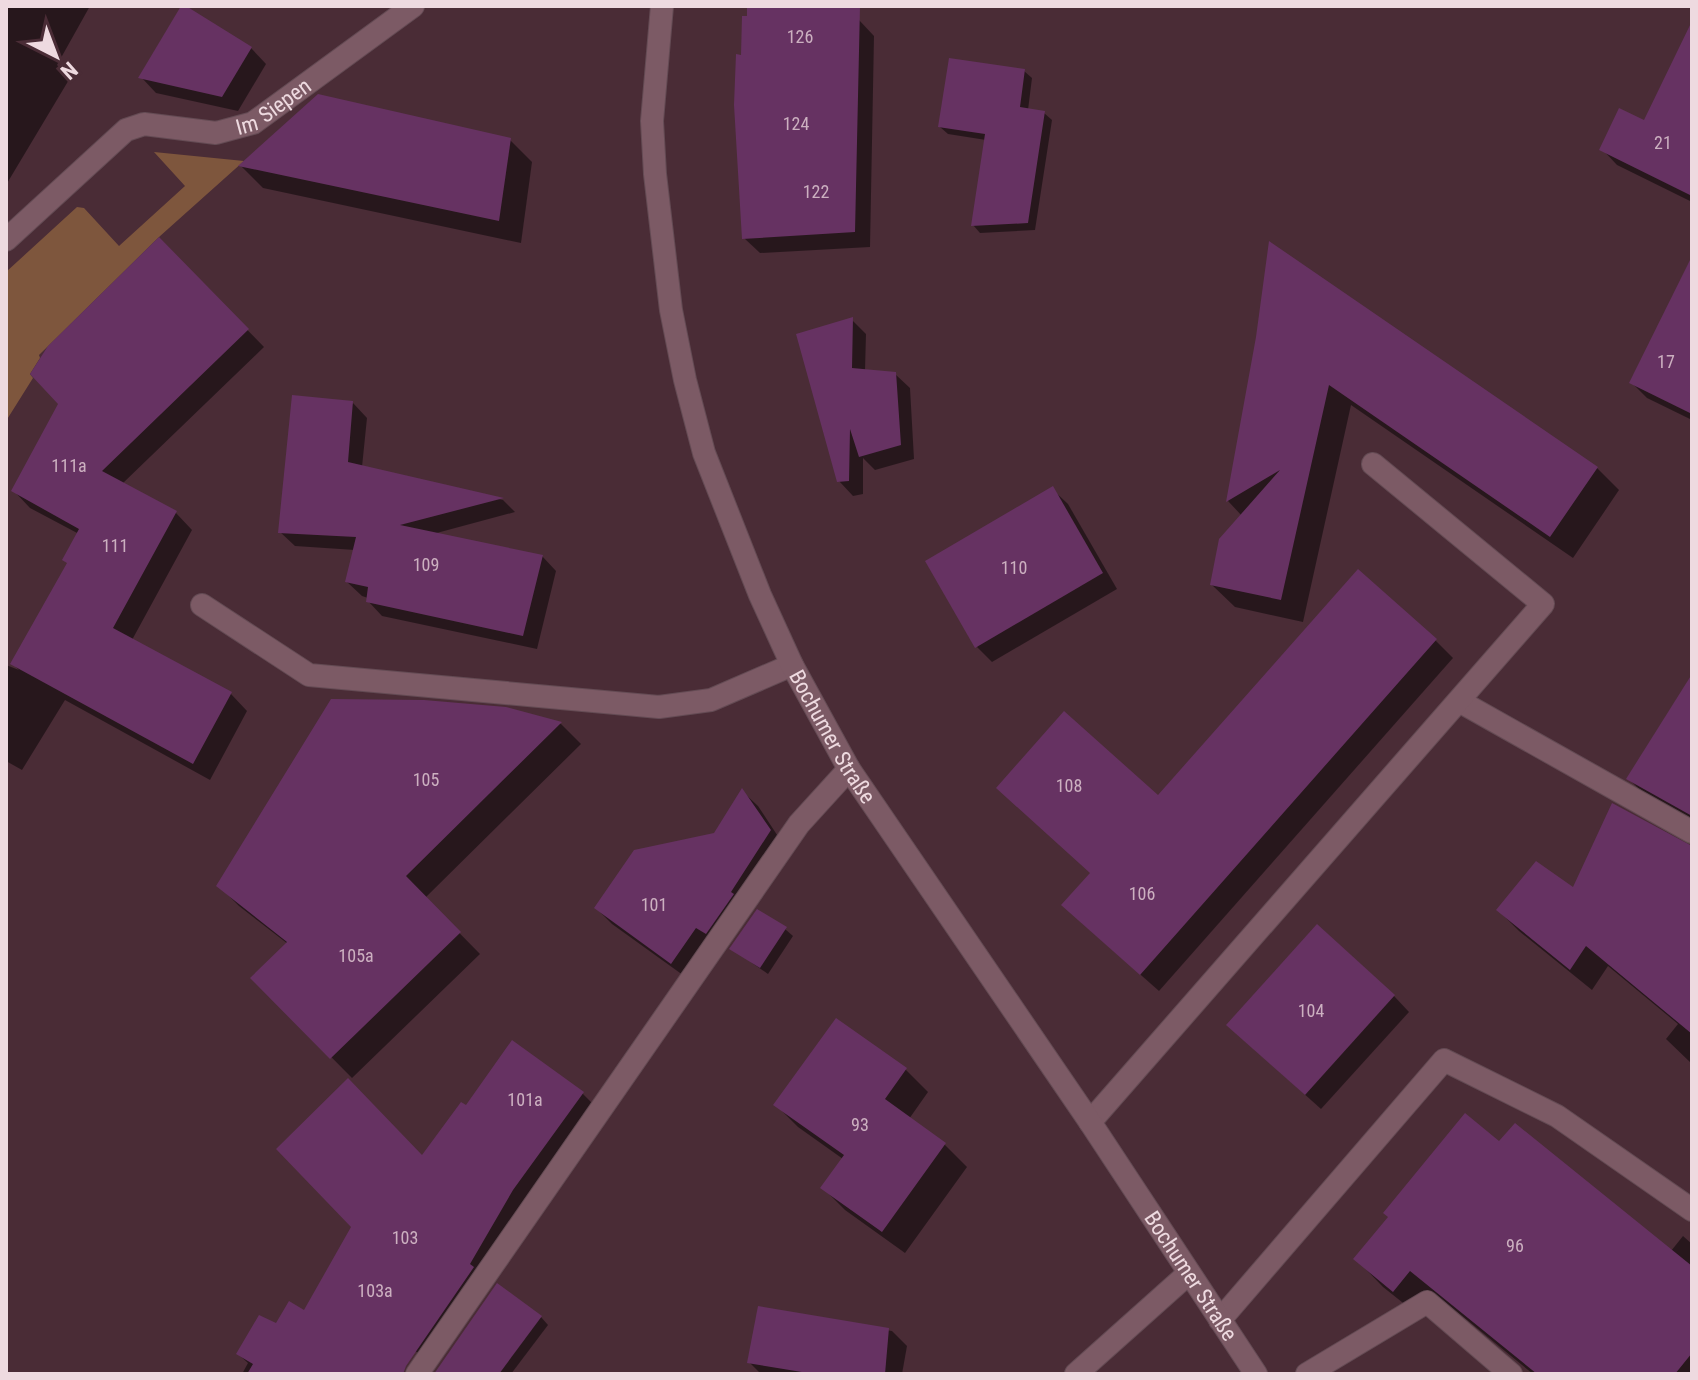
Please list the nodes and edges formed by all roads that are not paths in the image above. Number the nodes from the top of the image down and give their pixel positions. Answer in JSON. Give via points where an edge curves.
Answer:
{"nodes":[{"id":1,"x":413,"y":6,"type":"edge"},
{"id":2,"x":662,"y":6,"type":"edge"},
{"id":3,"x":6,"y":240,"type":"edge"},
{"id":4,"x":1373,"y":464,"type":"dead end"},
{"id":5,"x":202,"y":605,"type":"dead end"},
{"id":6,"x":792,"y":665,"type":"junction"},
{"id":7,"x":1459,"y":701,"type":"junction"},
{"id":8,"x":849,"y":769,"type":"junction"},
{"id":9,"x":1692,"y":832,"type":"edge"},
{"id":10,"x":1090,"y":1122,"type":"junction"},
{"id":11,"x":1692,"y":1210,"type":"edge"},
{"id":12,"x":1189,"y":1273,"type":"junction"},
{"id":13,"x":1220,"y":1320,"type":"junction"},
{"id":14,"x":417,"y":1374,"type":"edge"},
{"id":15,"x":1076,"y":1374,"type":"edge"},
{"id":16,"x":1256,"y":1374,"type":"edge"},
{"id":17,"x":1307,"y":1374,"type":"edge"},
{"id":18,"x":1511,"y":1374,"type":"edge"}],
"edges":[{"from":1,"to":3,"type":"main road","name":"Im Siepen","via":[[253,123],[216,133],[144,124],[126,130]]},
{"from":2,"to":6,"type":"main road","name":"Bochumer Straße","via":[[652,121],[671,310],[704,453]]},
{"from":4,"to":7,"type":"main road","via":[[1543,604]]},
{"from":5,"to":6,"type":"main road","via":[[309,675],[659,707],[711,700]]},
{"from":6,"to":8,"type":"main road","name":"Bochumer Straße"},
{"from":7,"to":9,"type":"main road"},
{"from":7,"to":10,"type":"main road"},
{"from":8,"to":10,"type":"main road","name":"Bochumer Straße"},
{"from":8,"to":14,"type":"main road","via":[[799,824]]},
{"from":10,"to":12,"type":"main road","name":"Bochumer Straße"},
{"from":11,"to":13,"type":"main road","via":[[1557,1116],[1444,1060]]},
{"from":12,"to":13,"type":"main road","name":"Bochumer Straße"},
{"from":12,"to":15,"type":"main road"},
{"from":13,"to":16,"type":"main road","name":"Bochumer Straße"},
{"from":17,"to":18,"type":"main road","via":[[1427,1302]]}]}
